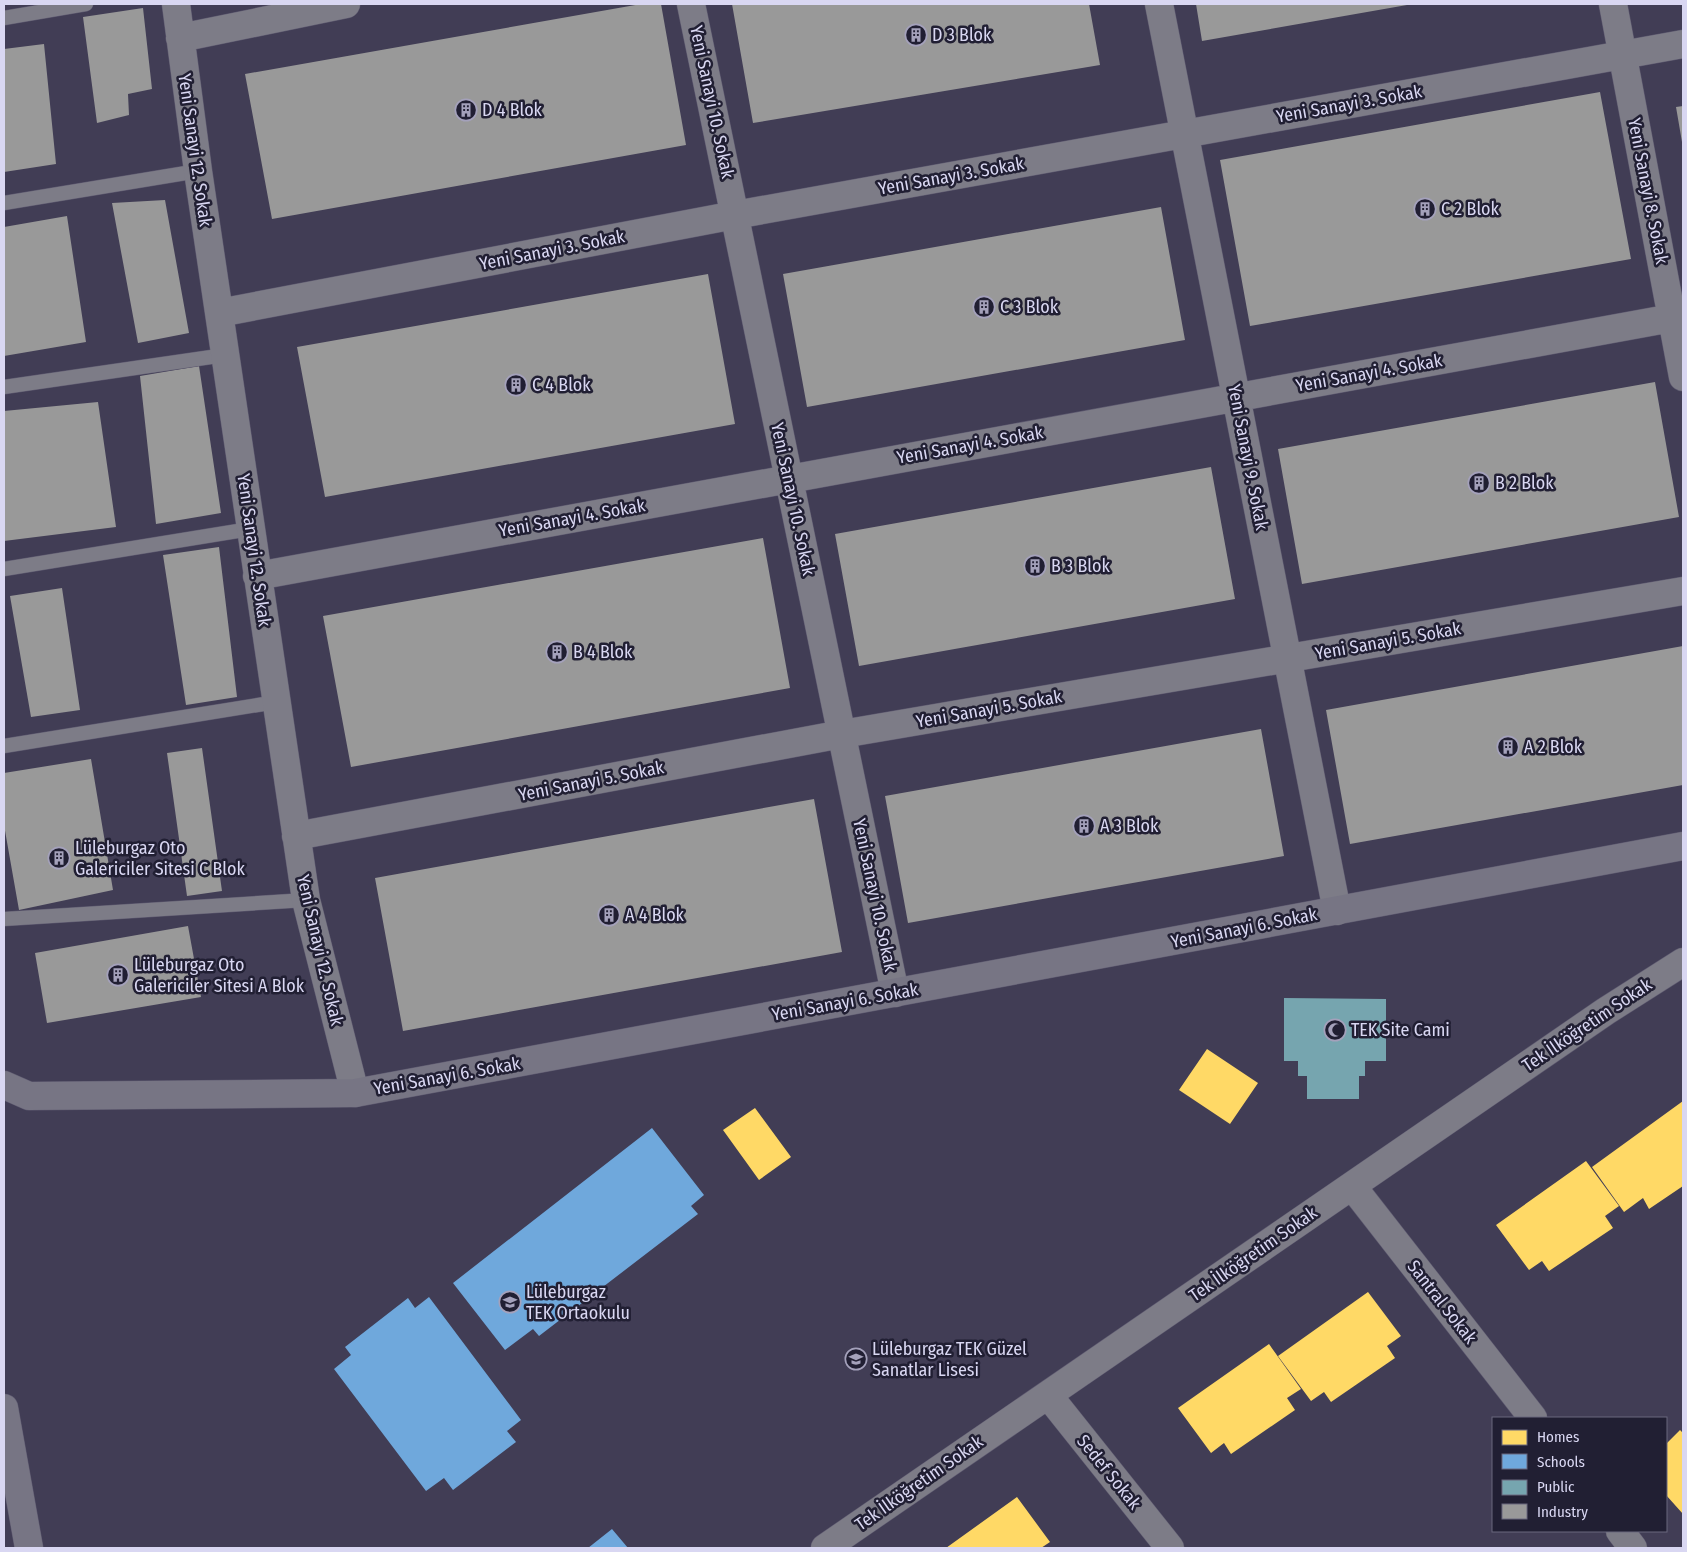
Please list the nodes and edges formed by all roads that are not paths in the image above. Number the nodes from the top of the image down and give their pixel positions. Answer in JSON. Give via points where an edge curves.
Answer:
{"nodes":[{"id":1,"x":86,"y":4,"type":"edge"},
{"id":2,"x":176,"y":4,"type":"edge"},
{"id":3,"x":346,"y":4,"type":"edge"},
{"id":4,"x":691,"y":4,"type":"edge"},
{"id":5,"x":1159,"y":4,"type":"edge"},
{"id":6,"x":1613,"y":4,"type":"edge"},
{"id":7,"x":4,"y":18,"type":"edge"},
{"id":8,"x":180,"y":38,"type":"junction"},
{"id":9,"x":1683,"y":44,"type":"edge"},
{"id":10,"x":1623,"y":55,"type":"junction"},
{"id":11,"x":1184,"y":134,"type":"junction"},
{"id":12,"x":198,"y":171,"type":"junction"},
{"id":13,"x":4,"y":203,"type":"edge"},
{"id":14,"x":735,"y":215,"type":"junction"},
{"id":15,"x":219,"y":313,"type":"junction"},
{"id":16,"x":1678,"y":317,"type":"edge"},
{"id":17,"x":225,"y":355,"type":"junction"},
{"id":18,"x":1683,"y":377,"type":"edge"},
{"id":19,"x":4,"y":387,"type":"edge"},
{"id":20,"x":1236,"y":397,"type":"junction"},
{"id":21,"x":789,"y":478,"type":"junction"},
{"id":22,"x":250,"y":529,"type":"junction"},
{"id":23,"x":4,"y":569,"type":"edge"},
{"id":24,"x":257,"y":576,"type":"junction"},
{"id":25,"x":1683,"y":590,"type":"edge"},
{"id":26,"x":1287,"y":658,"type":"junction"},
{"id":27,"x":276,"y":702,"type":"junction"},
{"id":28,"x":842,"y":734,"type":"junction"},
{"id":29,"x":4,"y":746,"type":"edge"},
{"id":30,"x":296,"y":836,"type":"junction"},
{"id":31,"x":1683,"y":846,"type":"edge"},
{"id":32,"x":306,"y":900,"type":"junction"},
{"id":33,"x":1337,"y":911,"type":"junction"},
{"id":34,"x":4,"y":918,"type":"edge"},
{"id":35,"x":1683,"y":962,"type":"edge"},
{"id":36,"x":895,"y":993,"type":"junction"},
{"id":37,"x":4,"y":1085,"type":"edge"},
{"id":38,"x":355,"y":1093,"type":"junction"},
{"id":39,"x":1352,"y":1186,"type":"junction"},
{"id":40,"x":1048,"y":1395,"type":"junction"},
{"id":41,"x":4,"y":1408,"type":"edge"},
{"id":42,"x":1532,"y":1417,"type":"edge"},
{"id":43,"x":1621,"y":1532,"type":"edge"},
{"id":44,"x":28,"y":1548,"type":"edge"},
{"id":45,"x":825,"y":1548,"type":"edge"},
{"id":46,"x":1170,"y":1548,"type":"edge"},
{"id":47,"x":1634,"y":1548,"type":"edge"}],
"edges":[{"from":1,"to":7,"type":"lane"},
{"from":2,"to":8,"type":"street","name":"Yeni Sanayi 12. Sokak"},
{"from":3,"to":8,"type":"street"},
{"from":4,"to":14,"type":"street","name":"Yeni Sanayi 10. Sokak"},
{"from":5,"to":11,"type":"street","name":"Yeni Sanayi 9. Sokak"},
{"from":6,"to":10,"type":"street","name":"Yeni Sanayi 8. Sokak"},
{"from":8,"to":12,"type":"street","name":"Yeni Sanayi 12. Sokak"},
{"from":9,"to":10,"type":"street","name":"Yeni Sanayi 3. Sokak"},
{"from":10,"to":11,"type":"street","name":"Yeni Sanayi 3. Sokak"},
{"from":10,"to":16,"type":"street","name":"Yeni Sanayi 8. Sokak"},
{"from":11,"to":14,"type":"street","name":"Yeni Sanayi 3. Sokak"},
{"from":11,"to":20,"type":"street","name":"Yeni Sanayi 9. Sokak"},
{"from":12,"to":13,"type":"lane"},
{"from":12,"to":15,"type":"street","name":"Yeni Sanayi 12. Sokak"},
{"from":14,"to":15,"type":"street","name":"Yeni Sanayi 3. Sokak"},
{"from":14,"to":21,"type":"street","name":"Yeni Sanayi 10. Sokak"},
{"from":15,"to":17,"type":"street","name":"Yeni Sanayi 12. Sokak"},
{"from":16,"to":18,"type":"street","name":"Yeni Sanayi 8. Sokak"},
{"from":16,"to":20,"type":"street","name":"Yeni Sanayi 4. Sokak"},
{"from":17,"to":19,"type":"lane"},
{"from":17,"to":22,"type":"street","name":"Yeni Sanayi 12. Sokak"},
{"from":20,"to":21,"type":"street","name":"Yeni Sanayi 4. Sokak"},
{"from":20,"to":26,"type":"street","name":"Yeni Sanayi 9. Sokak"},
{"from":21,"to":24,"type":"street","name":"Yeni Sanayi 4. Sokak"},
{"from":21,"to":28,"type":"street","name":"Yeni Sanayi 10. Sokak"},
{"from":22,"to":23,"type":"lane"},
{"from":22,"to":24,"type":"street","name":"Yeni Sanayi 12. Sokak"},
{"from":24,"to":27,"type":"street","name":"Yeni Sanayi 12. Sokak"},
{"from":25,"to":26,"type":"street","name":"Yeni Sanayi 5. Sokak"},
{"from":26,"to":28,"type":"street","name":"Yeni Sanayi 5. Sokak"},
{"from":26,"to":33,"type":"street","name":"Yeni Sanayi 9. Sokak"},
{"from":27,"to":29,"type":"lane"},
{"from":27,"to":30,"type":"street","name":"Yeni Sanayi 12. Sokak"},
{"from":28,"to":30,"type":"street","name":"Yeni Sanayi 5. Sokak"},
{"from":28,"to":36,"type":"street","name":"Yeni Sanayi 10. Sokak"},
{"from":30,"to":32,"type":"street","name":"Yeni Sanayi 12. Sokak"},
{"from":31,"to":33,"type":"street","name":"Yeni Sanayi 6. Sokak"},
{"from":32,"to":34,"type":"lane"},
{"from":32,"to":38,"type":"street","name":"Yeni Sanayi 12. Sokak"},
{"from":33,"to":36,"type":"street","name":"Yeni Sanayi 6. Sokak"},
{"from":35,"to":39,"type":"street","name":"Tek İlköğretim Sokak","via":[[1606,1011]]},
{"from":36,"to":38,"type":"street","name":"Yeni Sanayi 6. Sokak"},
{"from":37,"to":38,"type":"street","name":"Yeni Sanayi 6. Sokak","via":[[28,1096]]},
{"from":39,"to":40,"type":"street","name":"Tek İlköğretim Sokak"},
{"from":39,"to":42,"type":"street","name":"Santral Sokak"},
{"from":40,"to":45,"type":"street","name":"Tek İlköğretim Sokak"},
{"from":40,"to":46,"type":"street","name":"Sedef Sokak"},
{"from":41,"to":44,"type":"street"},
{"from":43,"to":47,"type":"street"}]}
